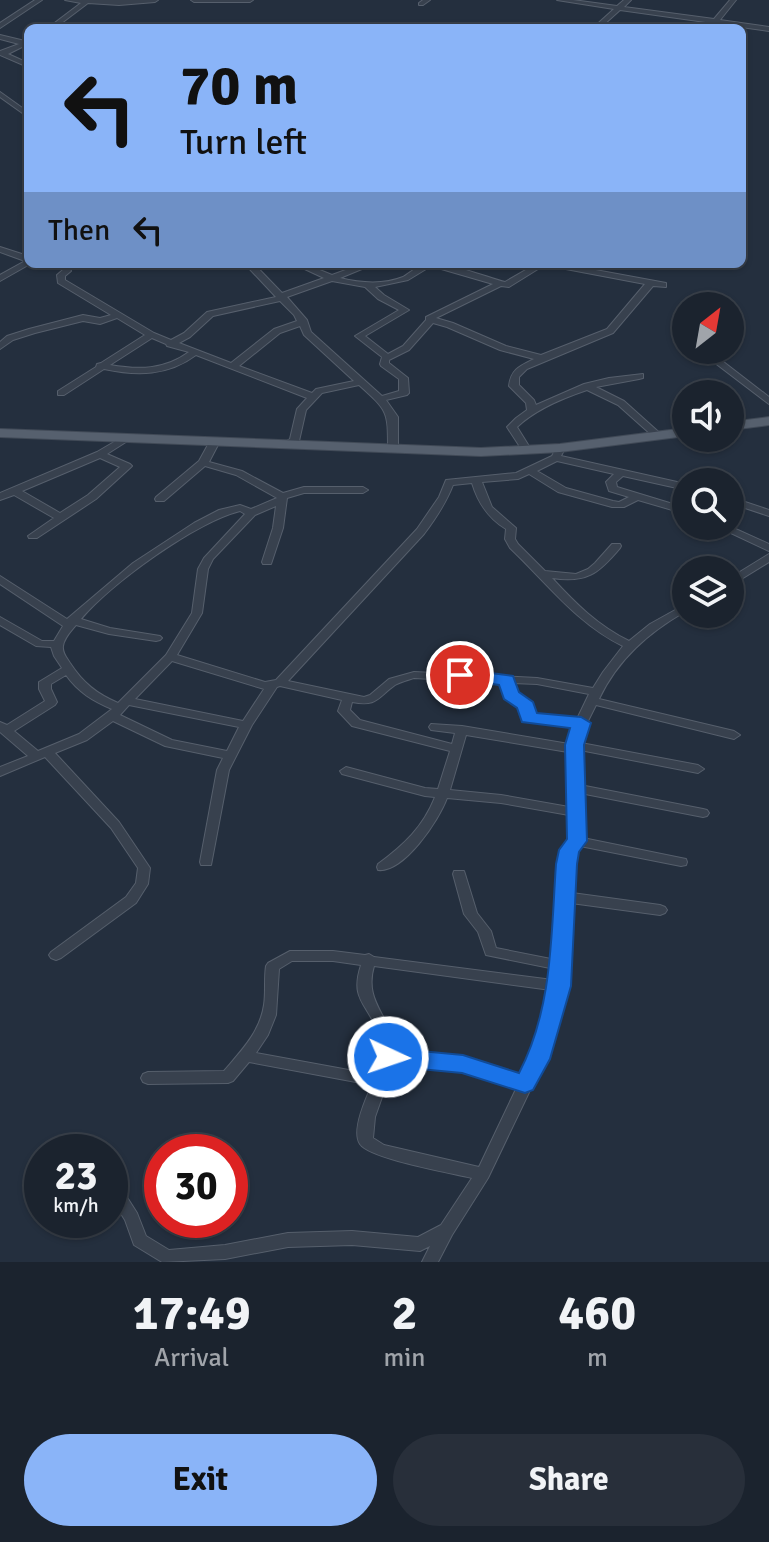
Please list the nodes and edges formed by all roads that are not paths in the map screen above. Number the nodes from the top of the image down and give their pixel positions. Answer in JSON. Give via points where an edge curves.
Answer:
{"nodes":[{"id":1,"x":39,"y":0,"type":"edge"},
{"id":2,"x":68,"y":0,"type":"edge"},
{"id":3,"x":148,"y":0,"type":"edge"},
{"id":4,"x":155,"y":0,"type":"edge"},
{"id":5,"x":194,"y":0,"type":"edge"},
{"id":6,"x":250,"y":0,"type":"edge"},
{"id":7,"x":560,"y":0,"type":"edge"},
{"id":8,"x":628,"y":0,"type":"edge"},
{"id":9,"x":733,"y":0,"type":"edge"},
{"id":10,"x":86,"y":1,"type":"edge"},
{"id":11,"x":617,"y":9,"type":"junction"},
{"id":12,"x":715,"y":22,"type":"junction"},
{"id":13,"x":56,"y":24,"type":"edge"},
{"id":14,"x":600,"y":24,"type":"edge"},
{"id":15,"x":730,"y":24,"type":"edge"},
{"id":16,"x":0,"y":26,"type":"edge"},
{"id":17,"x":746,"y":26,"type":"edge"},
{"id":18,"x":769,"y":29,"type":"edge"},
{"id":19,"x":0,"y":37,"type":"edge"},
{"id":20,"x":24,"y":42,"type":"edge"},
{"id":21,"x":24,"y":43,"type":"edge"},
{"id":22,"x":1,"y":53,"type":"edge"},
{"id":23,"x":24,"y":60,"type":"edge"},
{"id":24,"x":18,"y":62,"type":"junction"},
{"id":25,"x":9,"y":64,"type":"dead end"},
{"id":26,"x":24,"y":64,"type":"edge"},
{"id":27,"x":0,"y":94,"type":"edge"},
{"id":28,"x":0,"y":103,"type":"edge"},
{"id":29,"x":10,"y":103,"type":"junction"},
{"id":30,"x":24,"y":112,"type":"edge"},
{"id":31,"x":0,"y":249,"type":"edge"},
{"id":32,"x":24,"y":258,"type":"edge"},
{"id":33,"x":24,"y":263,"type":"edge"},
{"id":34,"x":253,"y":268,"type":"edge"},
{"id":35,"x":307,"y":268,"type":"edge"},
{"id":36,"x":360,"y":268,"type":"edge"},
{"id":37,"x":422,"y":268,"type":"edge"},
{"id":38,"x":444,"y":268,"type":"edge"},
{"id":39,"x":536,"y":268,"type":"edge"},
{"id":40,"x":570,"y":268,"type":"edge"},
{"id":41,"x":67,"y":271,"type":"dead end"},
{"id":42,"x":0,"y":279,"type":"edge"},
{"id":43,"x":332,"y":279,"type":"junction"},
{"id":44,"x":499,"y":284,"type":"junction"},
{"id":45,"x":650,"y":284,"type":"junction"},
{"id":46,"x":368,"y":285,"type":"junction"},
{"id":47,"x":663,"y":285,"type":"dead end"},
{"id":48,"x":281,"y":297,"type":"junction"},
{"id":49,"x":116,"y":316,"type":"junction"},
{"id":50,"x":429,"y":319,"type":"junction"},
{"id":51,"x":304,"y":322,"type":"junction"},
{"id":52,"x":151,"y":335,"type":"junction"},
{"id":53,"x":170,"y":344,"type":"junction"},
{"id":54,"x":0,"y":346,"type":"edge"},
{"id":55,"x":195,"y":352,"type":"junction"},
{"id":56,"x":388,"y":358,"type":"junction"},
{"id":57,"x":542,"y":358,"type":"junction"},
{"id":58,"x":720,"y":364,"type":"edge"},
{"id":59,"x":234,"y":365,"type":"junction"},
{"id":60,"x":100,"y":366,"type":"junction"},
{"id":61,"x":640,"y":376,"type":"dead end"},
{"id":62,"x":360,"y":382,"type":"junction"},
{"id":63,"x":587,"y":386,"type":"junction"},
{"id":64,"x":61,"y":393,"type":"dead end"},
{"id":65,"x":313,"y":397,"type":"junction"},
{"id":66,"x":380,"y":399,"type":"junction"},
{"id":67,"x":769,"y":401,"type":"edge"},
{"id":68,"x":532,"y":411,"type":"junction"},
{"id":69,"x":769,"y":421,"type":"edge"},
{"id":70,"x":744,"y":424,"type":"edge"},
{"id":71,"x":0,"y":433,"type":"edge"},
{"id":72,"x":672,"y":434,"type":"edge"},
{"id":73,"x":658,"y":436,"type":"junction"},
{"id":74,"x":126,"y":438,"type":"junction"},
{"id":75,"x":215,"y":441,"type":"junction"},
{"id":76,"x":287,"y":444,"type":"junction"},
{"id":77,"x":393,"y":449,"type":"junction"},
{"id":78,"x":527,"y":451,"type":"junction"},
{"id":79,"x":558,"y":453,"type":"junction"},
{"id":80,"x":100,"y":454,"type":"junction"},
{"id":81,"x":203,"y":463,"type":"junction"},
{"id":82,"x":529,"y":470,"type":"junction"},
{"id":83,"x":621,"y":472,"type":"junction"},
{"id":84,"x":476,"y":480,"type":"junction"},
{"id":85,"x":672,"y":484,"type":"edge"},
{"id":86,"x":363,"y":490,"type":"dead end"},
{"id":87,"x":15,"y":491,"type":"junction"},
{"id":88,"x":0,"y":497,"type":"edge"},
{"id":89,"x":636,"y":497,"type":"junction"},
{"id":90,"x":281,"y":498,"type":"junction"},
{"id":91,"x":160,"y":499,"type":"dead end"},
{"id":92,"x":744,"y":505,"type":"edge"},
{"id":93,"x":672,"y":507,"type":"edge"},
{"id":94,"x":251,"y":513,"type":"junction"},
{"id":95,"x":769,"y":513,"type":"edge"},
{"id":96,"x":61,"y":518,"type":"junction"},
{"id":97,"x":33,"y":536,"type":"dead end"},
{"id":98,"x":744,"y":537,"type":"edge"},
{"id":99,"x":616,"y":546,"type":"dead end"},
{"id":100,"x":769,"y":548,"type":"edge"},
{"id":101,"x":769,"y":557,"type":"edge"},
{"id":102,"x":267,"y":562,"type":"dead end"},
{"id":103,"x":541,"y":573,"type":"junction"},
{"id":104,"x":744,"y":574,"type":"edge"},
{"id":105,"x":0,"y":579,"type":"edge"},
{"id":106,"x":12,"y":587,"type":"junction"},
{"id":107,"x":0,"y":593,"type":"edge"},
{"id":108,"x":672,"y":616,"type":"edge"},
{"id":109,"x":0,"y":620,"type":"edge"},
{"id":110,"x":70,"y":622,"type":"junction"},
{"id":111,"x":156,"y":638,"type":"dead end"},
{"id":112,"x":57,"y":644,"type":"junction"},
{"id":113,"x":629,"y":645,"type":"junction"},
{"id":114,"x":170,"y":657,"type":"junction"},
{"id":115,"x":68,"y":669,"type":"junction"},
{"id":116,"x":507,"y":680,"type":"junction"},
{"id":117,"x":276,"y":685,"type":"junction"},
{"id":118,"x":593,"y":696,"type":"junction"},
{"id":119,"x":348,"y":697,"type":"junction"},
{"id":120,"x":120,"y":708,"type":"junction"},
{"id":121,"x":581,"y":723,"type":"junction"},
{"id":122,"x":246,"y":725,"type":"junction"},
{"id":123,"x":435,"y":727,"type":"dead end"},
{"id":124,"x":3,"y":728,"type":"edge"},
{"id":125,"x":462,"y":730,"type":"junction"},
{"id":126,"x":734,"y":735,"type":"dead end"},
{"id":127,"x":574,"y":747,"type":"junction"},
{"id":128,"x":456,"y":749,"type":"junction"},
{"id":129,"x":42,"y":755,"type":"junction"},
{"id":130,"x":229,"y":755,"type":"junction"},
{"id":131,"x":698,"y":769,"type":"dead end"},
{"id":132,"x":346,"y":771,"type":"dead end"},
{"id":133,"x":0,"y":772,"type":"edge"},
{"id":134,"x":575,"y":788,"type":"junction"},
{"id":135,"x":443,"y":794,"type":"junction"},
{"id":136,"x":576,"y":812,"type":"junction"},
{"id":137,"x":703,"y":813,"type":"dead end"},
{"id":138,"x":577,"y":841,"type":"junction"},
{"id":139,"x":206,"y":862,"type":"dead end"},
{"id":140,"x":681,"y":862,"type":"dead end"},
{"id":141,"x":383,"y":867,"type":"dead end"},
{"id":142,"x":459,"y":874,"type":"dead end"},
{"id":143,"x":564,"y":897,"type":"junction"},
{"id":144,"x":660,"y":910,"type":"dead end"},
{"id":145,"x":56,"y":955,"type":"dead end"},
{"id":146,"x":369,"y":959,"type":"junction"},
{"id":147,"x":563,"y":966,"type":"junction"},
{"id":148,"x":559,"y":986,"type":"junction"},
{"id":149,"x":245,"y":1056,"type":"junction"},
{"id":150,"x":388,"y":1057,"type":"junction"},
{"id":151,"x":148,"y":1078,"type":"dead end"},
{"id":152,"x":380,"y":1081,"type":"junction"},
{"id":153,"x":525,"y":1084,"type":"junction"},
{"id":154,"x":483,"y":1174,"type":"junction"},
{"id":155,"x":128,"y":1212,"type":"edge"},
{"id":156,"x":446,"y":1230,"type":"junction"},
{"id":157,"x":430,"y":1262,"type":"edge"}],
"edges":[{"from":1,"to":16,"type":"street"},
{"from":2,"to":10,"type":"street"},
{"from":3,"to":4,"type":"street"},
{"from":3,"to":10,"type":"street"},
{"from":5,"to":6,"type":"street"},
{"from":7,"to":11,"type":"street"},
{"from":8,"to":11,"type":"street"},
{"from":9,"to":12,"type":"street"},
{"from":10,"to":13,"type":"street"},
{"from":11,"to":12,"type":"street"},
{"from":11,"to":14,"type":"street"},
{"from":12,"to":15,"type":"street"},
{"from":17,"to":18,"type":"street"},
{"from":19,"to":20,"type":"street"},
{"from":21,"to":22,"type":"street"},
{"from":22,"to":24,"type":"street"},
{"from":23,"to":24,"type":"street"},
{"from":24,"to":25,"type":"street"},
{"from":24,"to":26,"type":"street"},
{"from":27,"to":29,"type":"street"},
{"from":28,"to":29,"type":"street"},
{"from":29,"to":30,"type":"street"},
{"from":31,"to":32,"type":"street"},
{"from":33,"to":42,"type":"street"},
{"from":34,"to":48,"type":"street"},
{"from":35,"to":43,"type":"street"},
{"from":36,"to":43,"type":"street"},
{"from":37,"to":46,"type":"street","via":[[400,280]]},
{"from":38,"to":44,"type":"street"},
{"from":39,"to":44,"type":"street","via":[[509,285]]},
{"from":40,"to":45,"type":"street"},
{"from":41,"to":49,"type":"street","via":[[61,281]]},
{"from":43,"to":46,"type":"street"},
{"from":43,"to":48,"type":"street"},
{"from":44,"to":50,"type":"street"},
{"from":45,"to":47,"type":"street"},
{"from":45,"to":57,"type":"street","via":[[610,331]]},
{"from":46,"to":56,"type":"street","via":[[405,310],[359,336]]},
{"from":48,"to":51,"type":"street"},
{"from":48,"to":53,"type":"street","via":[[210,314]]},
{"from":49,"to":52,"type":"street"},
{"from":49,"to":54,"type":"street","via":[[32,331]]},
{"from":50,"to":56,"type":"street","via":[[406,348]]},
{"from":50,"to":57,"type":"street"},
{"from":51,"to":59,"type":"street","via":[[277,331]]},
{"from":51,"to":62,"type":"street","via":[[307,333]]},
{"from":52,"to":53,"type":"street"},
{"from":52,"to":60,"type":"street"},
{"from":53,"to":55,"type":"street"},
{"from":55,"to":59,"type":"street"},
{"from":55,"to":60,"type":"street","via":[[176,366],[146,373]]},
{"from":56,"to":66,"type":"street","via":[[383,362],[403,378],[404,393]]},
{"from":57,"to":68,"type":"street","via":[[524,367],[514,381]]},
{"from":58,"to":67,"type":"street"},
{"from":59,"to":65,"type":"street"},
{"from":60,"to":64,"type":"street"},
{"from":61,"to":63,"type":"street"},
{"from":62,"to":65,"type":"street"},
{"from":62,"to":66,"type":"street"},
{"from":63,"to":68,"type":"street"},
{"from":63,"to":73,"type":"street","via":[[621,403]]},
{"from":65,"to":76,"type":"street","via":[[302,409],[294,441]]},
{"from":66,"to":77,"type":"street","via":[[393,417]]},
{"from":68,"to":78,"type":"street","via":[[512,427]]},
{"from":69,"to":70,"type":"main road"},
{"from":71,"to":74,"type":"main road"},
{"from":72,"to":73,"type":"main road"},
{"from":73,"to":79,"type":"main road"},
{"from":74,"to":75,"type":"main road"},
{"from":74,"to":80,"type":"street"},
{"from":75,"to":76,"type":"main road"},
{"from":75,"to":81,"type":"street"},
{"from":76,"to":77,"type":"main road"},
{"from":77,"to":78,"type":"main road"},
{"from":78,"to":79,"type":"main road"},
{"from":79,"to":82,"type":"street"},
{"from":79,"to":83,"type":"street"},
{"from":80,"to":87,"type":"street"},
{"from":80,"to":96,"type":"street","via":[[127,466]]},
{"from":81,"to":90,"type":"street","via":[[239,473]]},
{"from":81,"to":91,"type":"street"},
{"from":82,"to":84,"type":"street"},
{"from":82,"to":89,"type":"street","via":[[562,490],[612,504]]},
{"from":83,"to":85,"type":"street"},
{"from":83,"to":89,"type":"street","via":[[610,486]]},
{"from":84,"to":103,"type":"street","via":[[484,505],[511,528],[511,543]]},
{"from":84,"to":117,"type":"street","via":[[449,482],[443,500],[387,572]]},
{"from":86,"to":90,"type":"street","via":[[300,490]]},
{"from":87,"to":88,"type":"street"},
{"from":87,"to":96,"type":"street"},
{"from":89,"to":93,"type":"street"},
{"from":90,"to":94,"type":"street"},
{"from":90,"to":102,"type":"street"},
{"from":92,"to":95,"type":"street"},
{"from":94,"to":110,"type":"street","via":[[234,509],[167,543]]},
{"from":94,"to":114,"type":"street","via":[[205,564],[197,613]]},
{"from":96,"to":97,"type":"street"},
{"from":98,"to":100,"type":"street"},
{"from":99,"to":103,"type":"street","via":[[586,577]]},
{"from":101,"to":104,"type":"street"},
{"from":103,"to":113,"type":"street","via":[[603,632]]},
{"from":105,"to":106,"type":"street"},
{"from":106,"to":107,"type":"street"},
{"from":106,"to":110,"type":"street"},
{"from":108,"to":113,"type":"street"},
{"from":109,"to":112,"type":"street","via":[[40,644]]},
{"from":110,"to":111,"type":"street"},
{"from":110,"to":112,"type":"street"},
{"from":112,"to":115,"type":"street"},
{"from":113,"to":118,"type":"street"},
{"from":114,"to":117,"type":"street"},
{"from":114,"to":120,"type":"street"},
{"from":115,"to":120,"type":"street","via":[[82,689]]},
{"from":115,"to":124,"type":"street","via":[[45,682],[51,702]]},
{"from":116,"to":118,"type":"street","via":[[537,681]]},
{"from":116,"to":119,"type":"street","via":[[414,675],[393,681],[370,700]]},
{"from":116,"to":121,"type":"street","via":[[510,694],[527,706],[528,718]]},
{"from":117,"to":119,"type":"street"},
{"from":117,"to":122,"type":"street"},
{"from":118,"to":121,"type":"street"},
{"from":118,"to":126,"type":"street"},
{"from":119,"to":128,"type":"street","via":[[344,711],[356,723]]},
{"from":120,"to":122,"type":"street"},
{"from":120,"to":129,"type":"street","via":[[83,737]]},
{"from":120,"to":130,"type":"street","via":[[142,732],[179,746]]},
{"from":121,"to":127,"type":"street"},
{"from":122,"to":130,"type":"street"},
{"from":123,"to":125,"type":"street"},
{"from":124,"to":129,"type":"street"},
{"from":125,"to":127,"type":"street"},
{"from":125,"to":128,"type":"street"},
{"from":127,"to":131,"type":"street"},
{"from":127,"to":134,"type":"street"},
{"from":128,"to":135,"type":"street"},
{"from":129,"to":133,"type":"street"},
{"from":129,"to":145,"type":"street","via":[[115,825],[144,868],[142,884],[131,900]]},
{"from":130,"to":139,"type":"street"},
{"from":132,"to":135,"type":"street"},
{"from":134,"to":136,"type":"street"},
{"from":134,"to":137,"type":"street"},
{"from":135,"to":136,"type":"street"},
{"from":135,"to":141,"type":"street","via":[[421,838]]},
{"from":136,"to":138,"type":"street"},
{"from":138,"to":140,"type":"street"},
{"from":138,"to":143,"type":"street","via":[[569,850]]},
{"from":142,"to":147,"type":"street","via":[[471,914],[491,952]]},
{"from":143,"to":144,"type":"street"},
{"from":143,"to":147,"type":"street"},
{"from":146,"to":148,"type":"street"},
{"from":146,"to":149,"type":"street","via":[[302,954],[280,960],[271,975],[266,1026]]},
{"from":146,"to":150,"type":"street","via":[[363,983],[387,1034]]},
{"from":147,"to":148,"type":"street"},
{"from":148,"to":153,"type":"street","via":[[538,1059]]},
{"from":149,"to":151,"type":"street","via":[[228,1077]]},
{"from":149,"to":152,"type":"street"},
{"from":150,"to":152,"type":"street"},
{"from":150,"to":153,"type":"street","via":[[463,1064]]},
{"from":152,"to":154,"type":"street","via":[[363,1123],[366,1141],[380,1150]]},
{"from":153,"to":154,"type":"street"},
{"from":154,"to":156,"type":"street"},
{"from":155,"to":156,"type":"street","via":[[140,1240],[167,1257],[288,1240],[420,1244]]},
{"from":156,"to":157,"type":"street"}]}
